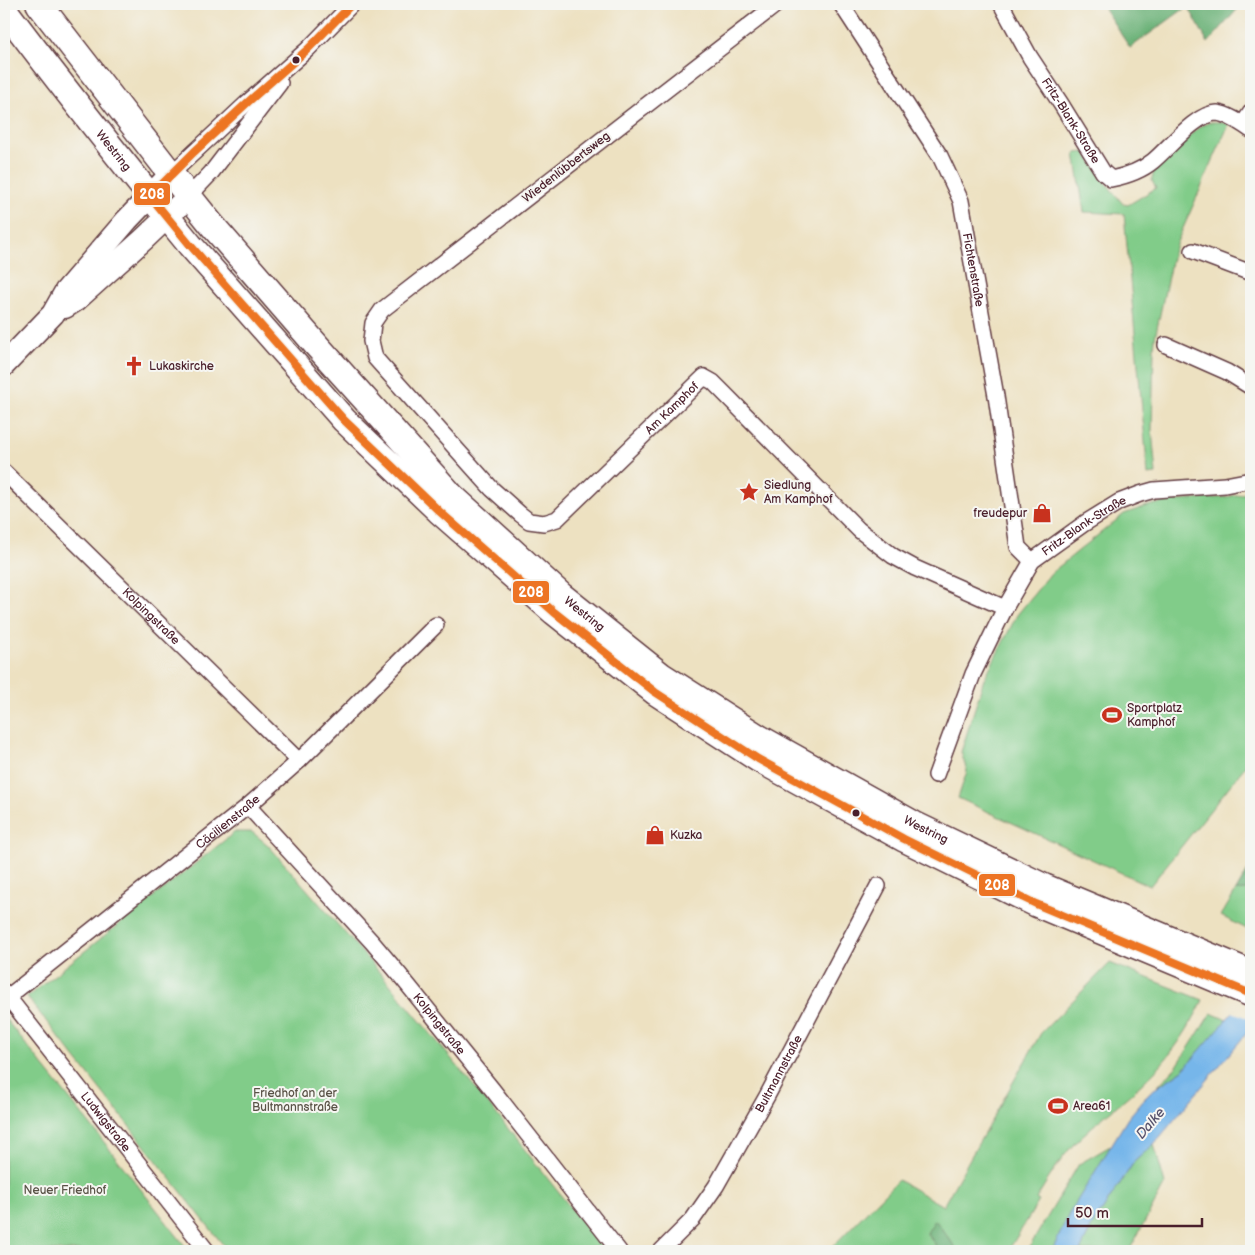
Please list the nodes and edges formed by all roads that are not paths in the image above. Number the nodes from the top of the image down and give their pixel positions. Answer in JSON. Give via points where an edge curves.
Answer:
{"nodes":[{"id":1,"x":39,"y":4,"type":"edge"},
{"id":2,"x":352,"y":4,"type":"edge"},
{"id":3,"x":777,"y":4,"type":"edge"},
{"id":4,"x":841,"y":4,"type":"edge"},
{"id":5,"x":1001,"y":4,"type":"edge"},
{"id":6,"x":4,"y":9,"type":"edge"},
{"id":7,"x":308,"y":49,"type":"junction"},
{"id":8,"x":1248,"y":122,"type":"edge"},
{"id":9,"x":171,"y":174,"type":"junction"},
{"id":10,"x":150,"y":196,"type":"junction"},
{"id":11,"x":189,"y":196,"type":"junction"},
{"id":12,"x":167,"y":217,"type":"junction"},
{"id":13,"x":1193,"y":251,"type":"dead end"},
{"id":14,"x":1251,"y":273,"type":"edge"},
{"id":15,"x":54,"y":314,"type":"junction"},
{"id":16,"x":370,"y":342,"type":"joint"},
{"id":17,"x":1166,"y":345,"type":"dead end"},
{"id":18,"x":4,"y":365,"type":"edge"},
{"id":19,"x":1251,"y":387,"type":"edge"},
{"id":20,"x":4,"y":472,"type":"edge"},
{"id":21,"x":1251,"y":480,"type":"edge"},
{"id":22,"x":1032,"y":561,"type":"junction"},
{"id":23,"x":1005,"y":608,"type":"junction"},
{"id":24,"x":436,"y":625,"type":"dead end"},
{"id":25,"x":299,"y":761,"type":"junction"},
{"id":26,"x":936,"y":775,"type":"dead end"},
{"id":27,"x":248,"y":806,"type":"junction"},
{"id":28,"x":878,"y":886,"type":"dead end"},
{"id":29,"x":1250,"y":986,"type":"edge"},
{"id":30,"x":5,"y":996,"type":"edge"},
{"id":31,"x":207,"y":1251,"type":"edge"},
{"id":32,"x":619,"y":1251,"type":"edge"},
{"id":33,"x":662,"y":1251,"type":"edge"}],
"edges":[{"from":1,"to":9,"type":"main road","name":"Westring"},
{"from":2,"to":7,"type":"street"},
{"from":3,"to":16,"type":"street","name":"Wiedenlübbertsweg","via":[[382,310],[373,323]]},
{"from":4,"to":22,"type":"street","name":"Fichtenstraße","via":[[940,156],[960,201],[996,396],[1018,547]]},
{"from":5,"to":8,"type":"street","name":"Fritz-Blank-Straße","via":[[1030,57],[1103,172],[1111,179],[1128,175],[1152,162],[1197,120],[1216,113]]},
{"from":6,"to":10,"type":"main road","name":"Westring"},
{"from":7,"to":9,"type":"street"},
{"from":7,"to":11,"type":"street"},
{"from":9,"to":10,"type":"main road"},
{"from":9,"to":11,"type":"main road","name":"Westring"},
{"from":10,"to":12,"type":"main road","name":"Westring"},
{"from":10,"to":15,"type":"main road","via":[[66,291]]},
{"from":11,"to":12,"type":"main road"},
{"from":11,"to":29,"type":"main road","name":"Westring","via":[[318,347],[452,496],[562,596],[661,675],[760,738],[914,824]]},
{"from":12,"to":15,"type":"main road","via":[[76,300]]},
{"from":12,"to":29,"type":"main road","name":"Westring","via":[[344,420],[439,511],[554,612],[655,692],[758,759],[904,839],[1036,904]]},
{"from":13,"to":14,"type":"street"},
{"from":15,"to":18,"type":"main road"},
{"from":16,"to":23,"type":"street","name":"Am Kamphof","via":[[375,358],[385,371],[492,489],[529,521],[544,523],[557,519],[704,377],[719,387],[859,530],[915,568]]},
{"from":17,"to":19,"type":"street"},
{"from":20,"to":25,"type":"street","name":"Kolpingstraße"},
{"from":21,"to":22,"type":"street","name":"Fritz-Blank-Straße","via":[[1154,490],[1119,502]]},
{"from":22,"to":23,"type":"street","name":"Fritz-Blank-Straße"},
{"from":23,"to":26,"type":"street","name":"Fritz-Blank-Straße","via":[[973,674]]},
{"from":24,"to":25,"type":"street","name":"Cäcilienstraße"},
{"from":25,"to":27,"type":"street","name":"Cäcilienstraße"},
{"from":27,"to":30,"type":"street","name":"Cäcilienstraße"},
{"from":27,"to":32,"type":"street","name":"Kolpingstraße","via":[[399,974]]},
{"from":28,"to":33,"type":"street","name":"Bultmannstraße","via":[[716,1186],[693,1219]]},
{"from":30,"to":31,"type":"street","name":"Ludwigstraße"}]}
